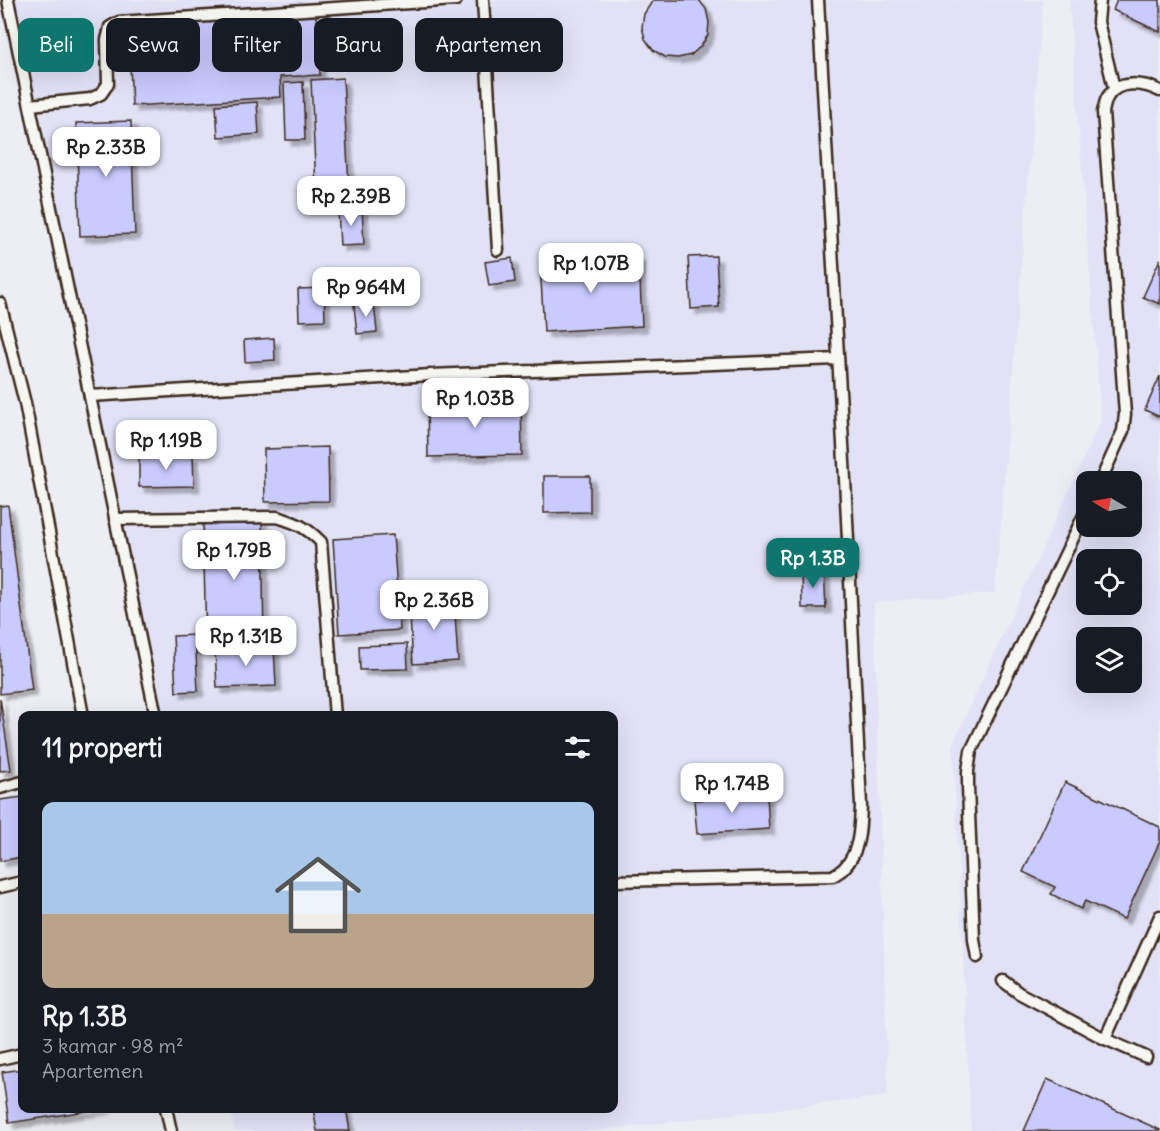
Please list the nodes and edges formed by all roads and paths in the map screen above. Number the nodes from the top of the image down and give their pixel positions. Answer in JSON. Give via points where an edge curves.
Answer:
{"nodes":[{"id":1,"x":8,"y":0,"type":"edge"},
{"id":2,"x":456,"y":0,"type":"edge"},
{"id":3,"x":483,"y":0,"type":"edge"},
{"id":4,"x":818,"y":0,"type":"edge"},
{"id":5,"x":1100,"y":0,"type":"edge"},
{"id":6,"x":1114,"y":88,"type":"junction"},
{"id":7,"x":1160,"y":92,"type":"edge"},
{"id":8,"x":30,"y":105,"type":"junction"},
{"id":9,"x":498,"y":250,"type":"dead end"},
{"id":10,"x":0,"y":303,"type":"edge"},
{"id":11,"x":838,"y":359,"type":"junction"},
{"id":12,"x":90,"y":396,"type":"junction"},
{"id":13,"x":1105,"y":471,"type":"edge"},
{"id":14,"x":115,"y":519,"type":"junction"},
{"id":15,"x":1076,"y":532,"type":"edge"},
{"id":16,"x":82,"y":711,"type":"edge"},
{"id":17,"x":155,"y":711,"type":"edge"},
{"id":18,"x":335,"y":711,"type":"edge"},
{"id":19,"x":18,"y":783,"type":"edge"},
{"id":20,"x":0,"y":788,"type":"edge"},
{"id":21,"x":618,"y":881,"type":"edge"},
{"id":22,"x":18,"y":883,"type":"edge"},
{"id":23,"x":0,"y":887,"type":"edge"},
{"id":24,"x":1160,"y":916,"type":"edge"},
{"id":25,"x":977,"y":957,"type":"dead end"},
{"id":26,"x":1003,"y":981,"type":"dead end"},
{"id":27,"x":1105,"y":1039,"type":"junction"},
{"id":28,"x":18,"y":1055,"type":"edge"},
{"id":29,"x":1146,"y":1057,"type":"dead end"},
{"id":30,"x":0,"y":1059,"type":"edge"},
{"id":31,"x":167,"y":1113,"type":"edge"},
{"id":32,"x":171,"y":1131,"type":"edge"}],
"edges":[{"from":1,"to":8,"type":"lane"},
{"from":2,"to":8,"type":"lane","via":[[118,22],[110,27],[108,84],[101,94],[90,99]]},
{"from":3,"to":9,"type":"lane"},
{"from":4,"to":11,"type":"lane"},
{"from":5,"to":6,"type":"lane","via":[[1098,22]]},
{"from":6,"to":7,"type":"lane","via":[[1142,85]]},
{"from":6,"to":13,"type":"lane","via":[[1103,112],[1125,414],[1123,431]]},
{"from":8,"to":12,"type":"lane"},
{"from":10,"to":16,"type":"lane","via":[[25,403]]},
{"from":11,"to":12,"type":"lane","via":[[431,375]]},
{"from":11,"to":21,"type":"lane","via":[[861,806],[855,852],[846,867],[833,876]]},
{"from":12,"to":14,"type":"lane"},
{"from":14,"to":17,"type":"lane"},
{"from":14,"to":18,"type":"lane","via":[[277,517],[310,531],[321,542]]},
{"from":15,"to":25,"type":"lane","via":[[971,751],[968,787]]},
{"from":19,"to":20,"type":"lane"},
{"from":22,"to":23,"type":"lane"},
{"from":24,"to":27,"type":"lane"},
{"from":26,"to":27,"type":"lane"},
{"from":27,"to":29,"type":"lane"},
{"from":28,"to":30,"type":"lane"},
{"from":31,"to":32,"type":"lane"}]}
